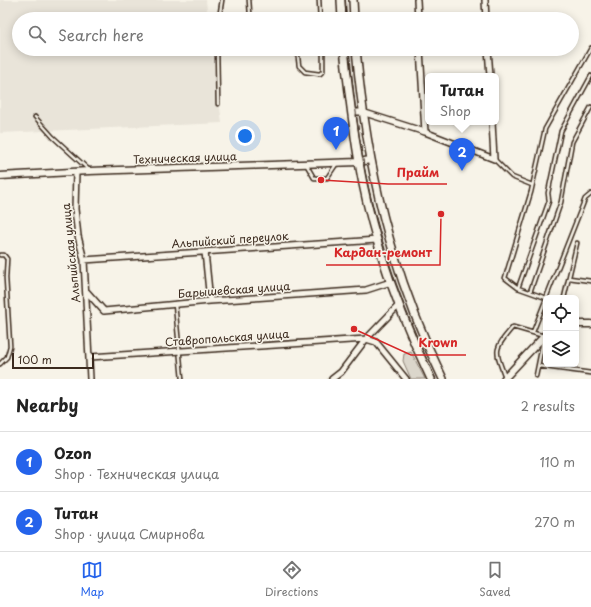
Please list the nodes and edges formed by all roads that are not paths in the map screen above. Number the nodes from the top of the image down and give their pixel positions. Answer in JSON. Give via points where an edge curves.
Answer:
{"nodes":[{"id":1,"x":222,"y":0,"type":"edge"},
{"id":2,"x":249,"y":0,"type":"edge"},
{"id":3,"x":319,"y":0,"type":"edge"},
{"id":4,"x":341,"y":0,"type":"edge"},
{"id":5,"x":353,"y":0,"type":"edge"},
{"id":6,"x":417,"y":0,"type":"edge"},
{"id":7,"x":485,"y":0,"type":"edge"},
{"id":8,"x":219,"y":12,"type":"edge"},
{"id":9,"x":250,"y":12,"type":"edge"},
{"id":10,"x":320,"y":12,"type":"edge"},
{"id":11,"x":342,"y":12,"type":"edge"},
{"id":12,"x":354,"y":12,"type":"edge"},
{"id":13,"x":418,"y":12,"type":"edge"},
{"id":14,"x":486,"y":12,"type":"edge"},
{"id":15,"x":591,"y":48,"type":"edge"},
{"id":16,"x":217,"y":56,"type":"edge"},
{"id":17,"x":298,"y":56,"type":"edge"},
{"id":18,"x":323,"y":56,"type":"edge"},
{"id":19,"x":345,"y":56,"type":"edge"},
{"id":20,"x":357,"y":56,"type":"edge"},
{"id":21,"x":420,"y":56,"type":"edge"},
{"id":22,"x":489,"y":56,"type":"edge"},
{"id":23,"x":490,"y":73,"type":"edge"},
{"id":24,"x":591,"y":76,"type":"edge"},
{"id":25,"x":218,"y":104,"type":"dead end"},
{"id":26,"x":591,"y":107,"type":"edge"},
{"id":27,"x":352,"y":112,"type":"junction"},
{"id":28,"x":362,"y":112,"type":"junction"},
{"id":29,"x":35,"y":117,"type":"dead end"},
{"id":30,"x":492,"y":125,"type":"edge"},
{"id":31,"x":425,"y":132,"type":"junction"},
{"id":32,"x":494,"y":159,"type":"junction"},
{"id":33,"x":370,"y":160,"type":"junction"},
{"id":34,"x":337,"y":162,"type":"junction"},
{"id":35,"x":359,"y":162,"type":"junction"},
{"id":36,"x":306,"y":164,"type":"junction"},
{"id":37,"x":89,"y":171,"type":"junction"},
{"id":38,"x":76,"y":172,"type":"junction"},
{"id":39,"x":0,"y":176,"type":"edge"},
{"id":40,"x":532,"y":185,"type":"junction"},
{"id":41,"x":591,"y":194,"type":"edge"},
{"id":42,"x":377,"y":240,"type":"junction"},
{"id":43,"x":577,"y":243,"type":"dead end"},
{"id":44,"x":205,"y":252,"type":"junction"},
{"id":45,"x":0,"y":255,"type":"edge"},
{"id":46,"x":84,"y":260,"type":"junction"},
{"id":47,"x":569,"y":278,"type":"junction"},
{"id":48,"x":591,"y":281,"type":"edge"},
{"id":49,"x":391,"y":282,"type":"junction"},
{"id":50,"x":518,"y":288,"type":"junction"},
{"id":51,"x":87,"y":292,"type":"junction"},
{"id":52,"x":530,"y":292,"type":"junction"},
{"id":53,"x":547,"y":295,"type":"edge"},
{"id":54,"x":565,"y":295,"type":"edge"},
{"id":55,"x":543,"y":297,"type":"edge"},
{"id":56,"x":210,"y":301,"type":"junction"},
{"id":57,"x":175,"y":304,"type":"junction"},
{"id":58,"x":399,"y":305,"type":"junction"},
{"id":59,"x":543,"y":306,"type":"edge"},
{"id":60,"x":579,"y":324,"type":"edge"},
{"id":61,"x":591,"y":324,"type":"edge"},
{"id":62,"x":533,"y":332,"type":"junction"},
{"id":63,"x":543,"y":334,"type":"edge"},
{"id":64,"x":543,"y":337,"type":"edge"},
{"id":65,"x":366,"y":339,"type":"junction"},
{"id":66,"x":543,"y":344,"type":"edge"},
{"id":67,"x":180,"y":351,"type":"junction"},
{"id":68,"x":90,"y":357,"type":"junction"},
{"id":69,"x":0,"y":364,"type":"edge"},
{"id":70,"x":538,"y":366,"type":"junction"},
{"id":71,"x":591,"y":373,"type":"edge"},
{"id":72,"x":536,"y":376,"type":"dead end"},
{"id":73,"x":505,"y":378,"type":"edge"},
{"id":74,"x":90,"y":379,"type":"edge"},
{"id":75,"x":182,"y":379,"type":"edge"},
{"id":76,"x":332,"y":379,"type":"edge"},
{"id":77,"x":406,"y":379,"type":"edge"},
{"id":78,"x":431,"y":379,"type":"edge"},
{"id":79,"x":443,"y":379,"type":"edge"}],
"edges":[{"from":1,"to":8,"type":"lane"},
{"from":2,"to":9,"type":"lane"},
{"from":3,"to":10,"type":"lane"},
{"from":4,"to":11,"type":"main road"},
{"from":5,"to":12,"type":"main road"},
{"from":6,"to":13,"type":"street"},
{"from":7,"to":14,"type":"street"},
{"from":15,"to":40,"type":"lane","via":[[545,129]]},
{"from":16,"to":25,"type":"lane"},
{"from":17,"to":18,"type":"lane","via":[[299,66],[305,72],[320,74]]},
{"from":19,"to":27,"type":"main road"},
{"from":20,"to":28,"type":"main road"},
{"from":21,"to":31,"type":"street"},
{"from":22,"to":23,"type":"street"},
{"from":24,"to":50,"type":"lane","via":[[561,131],[548,193],[549,201]]},
{"from":26,"to":52,"type":"lane","via":[[572,142],[561,202]]},
{"from":27,"to":28,"type":"street"},
{"from":27,"to":35,"type":"main road"},
{"from":28,"to":31,"type":"street"},
{"from":28,"to":33,"type":"main road"},
{"from":29,"to":37,"type":"lane"},
{"from":30,"to":32,"type":"street"},
{"from":31,"to":32,"type":"street"},
{"from":32,"to":40,"type":"lane","via":[[512,176]]},
{"from":33,"to":35,"type":"street","name":"Техническая улица"},
{"from":33,"to":79,"type":"main road","via":[[386,230],[400,274]]},
{"from":34,"to":35,"type":"street","name":"Техническая улица"},
{"from":34,"to":36,"type":"street","name":"Техническая улица"},
{"from":34,"to":36,"type":"lane","via":[[327,178],[314,178]]},
{"from":35,"to":42,"type":"main road"},
{"from":36,"to":37,"type":"street","name":"Техническая улица"},
{"from":37,"to":38,"type":"street","name":"Техническая улица"},
{"from":38,"to":39,"type":"street","name":"Техническая улица"},
{"from":38,"to":46,"type":"street","name":"Альпийская улица","via":[[75,209]]},
{"from":40,"to":50,"type":"lane","via":[[505,278]]},
{"from":41,"to":53,"type":"lane","via":[[585,199]]},
{"from":42,"to":44,"type":"street","name":"Альпийский переулок"},
{"from":42,"to":49,"type":"main road"},
{"from":43,"to":47,"type":"lane"},
{"from":44,"to":46,"type":"street","name":"Альпийский переулок"},
{"from":44,"to":56,"type":"street"},
{"from":45,"to":69,"type":"lane","via":[[7,259],[10,346],[7,357]]},
{"from":46,"to":51,"type":"street","name":"Альпийская улица"},
{"from":47,"to":48,"type":"lane"},
{"from":47,"to":54,"type":"lane"},
{"from":49,"to":56,"type":"street","name":"Барышевская улица","via":[[366,290]]},
{"from":49,"to":58,"type":"main road"},
{"from":50,"to":52,"type":"lane"},
{"from":51,"to":57,"type":"street","name":"Барышевская улица","via":[[104,311]]},
{"from":51,"to":68,"type":"street","name":"Альпийская улица"},
{"from":52,"to":55,"type":"lane"},
{"from":56,"to":57,"type":"street","name":"Барышевская улица"},
{"from":57,"to":67,"type":"lane"},
{"from":58,"to":65,"type":"street"},
{"from":58,"to":78,"type":"main road"},
{"from":59,"to":62,"type":"lane"},
{"from":60,"to":61,"type":"street"},
{"from":62,"to":63,"type":"lane"},
{"from":62,"to":73,"type":"lane","via":[[513,327],[499,343],[496,353]]},
{"from":64,"to":73,"type":"street"},
{"from":65,"to":67,"type":"street","name":"Ставропольская улица"},
{"from":65,"to":76,"type":"street","via":[[341,372]]},
{"from":65,"to":77,"type":"street","via":[[376,342]]},
{"from":66,"to":70,"type":"lane"},
{"from":67,"to":68,"type":"street","name":"Ставропольская улица"},
{"from":67,"to":75,"type":"lane"},
{"from":68,"to":74,"type":"street","name":"Альпийская улица"},
{"from":70,"to":71,"type":"lane"},
{"from":70,"to":72,"type":"lane"}]}
